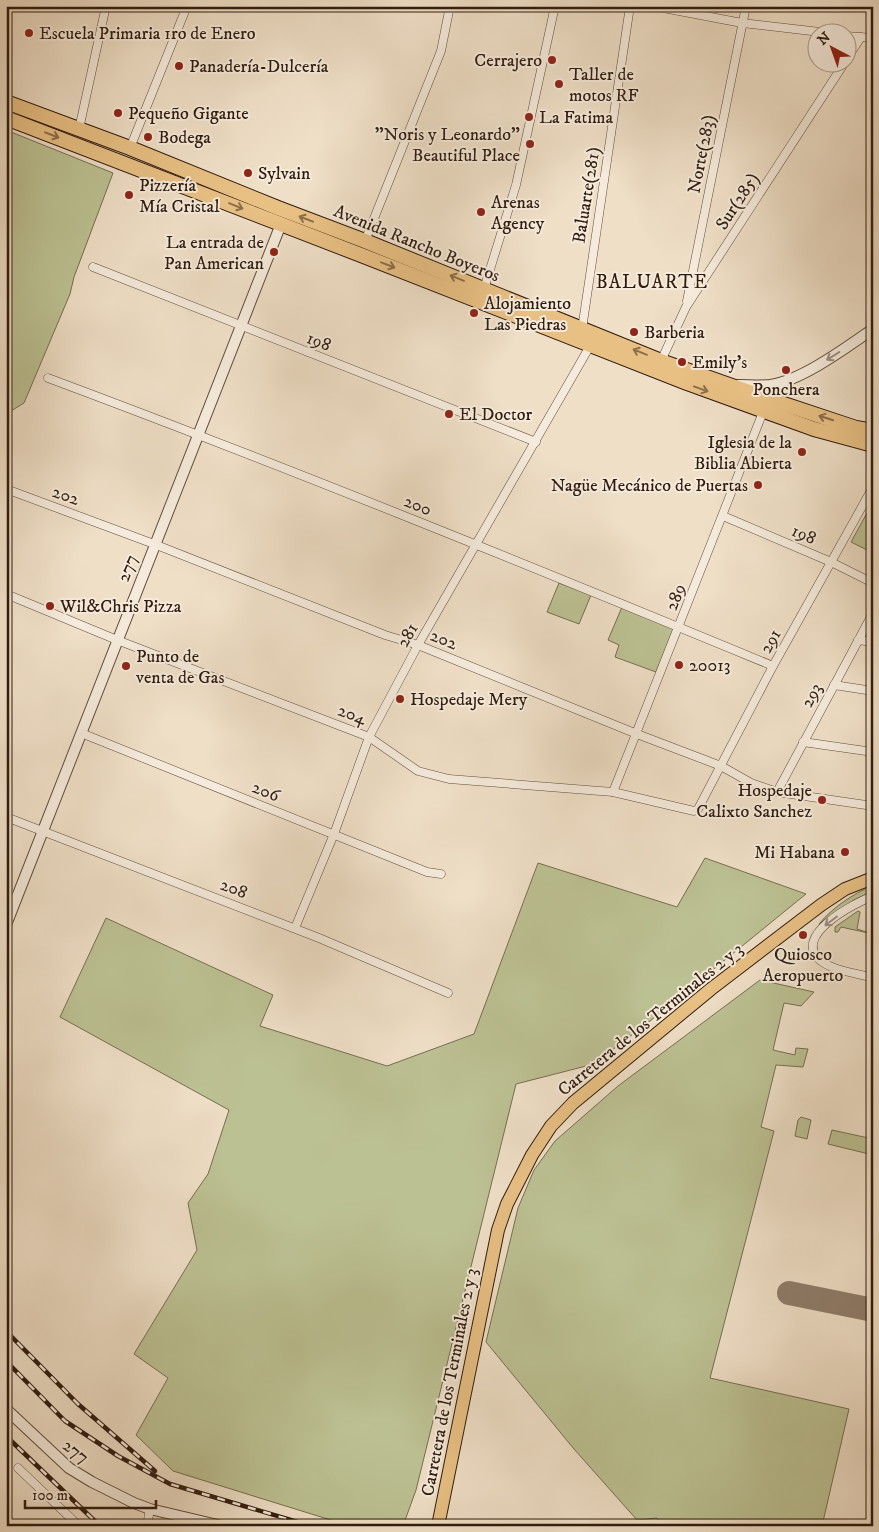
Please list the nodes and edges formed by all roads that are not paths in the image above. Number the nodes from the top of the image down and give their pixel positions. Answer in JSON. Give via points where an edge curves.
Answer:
{"nodes":[{"id":1,"x":106,"y":6,"type":"edge"},
{"id":2,"x":187,"y":6,"type":"edge"},
{"id":3,"x":450,"y":6,"type":"edge"},
{"id":4,"x":555,"y":6,"type":"edge"},
{"id":5,"x":630,"y":6,"type":"edge"},
{"id":6,"x":653,"y":6,"type":"edge"},
{"id":7,"x":746,"y":6,"type":"edge"},
{"id":8,"x":742,"y":23,"type":"junction"},
{"id":9,"x":806,"y":30,"type":"edge"},
{"id":10,"x":856,"y":37,"type":"edge"},
{"id":11,"x":861,"y":37,"type":"junction"},
{"id":12,"x":873,"y":38,"type":"edge"},
{"id":13,"x":856,"y":45,"type":"edge"},
{"id":14,"x":839,"y":72,"type":"edge"},
{"id":15,"x":6,"y":102,"type":"edge"},
{"id":16,"x":6,"y":118,"type":"edge"},
{"id":17,"x":79,"y":129,"type":"junction"},
{"id":18,"x":130,"y":148,"type":"junction"},
{"id":19,"x":281,"y":224,"type":"junction"},
{"id":20,"x":365,"y":241,"type":"junction"},
{"id":21,"x":93,"y":267,"type":"dead end"},
{"id":22,"x":484,"y":289,"type":"junction"},
{"id":23,"x":686,"y":307,"type":"junction"},
{"id":24,"x":240,"y":326,"type":"junction"},
{"id":25,"x":582,"y":329,"type":"junction"},
{"id":26,"x":873,"y":329,"type":"edge"},
{"id":27,"x":590,"y":346,"type":"junction"},
{"id":28,"x":661,"y":361,"type":"junction"},
{"id":29,"x":48,"y":378,"type":"dead end"},
{"id":30,"x":727,"y":385,"type":"junction"},
{"id":31,"x":763,"y":412,"type":"junction"},
{"id":32,"x":873,"y":431,"type":"edge"},
{"id":33,"x":198,"y":434,"type":"junction"},
{"id":34,"x":536,"y":442,"type":"junction"},
{"id":35,"x":873,"y":445,"type":"edge"},
{"id":36,"x":873,"y":487,"type":"edge"},
{"id":37,"x":6,"y":489,"type":"edge"},
{"id":38,"x":722,"y":516,"type":"junction"},
{"id":39,"x":154,"y":544,"type":"junction"},
{"id":40,"x":476,"y":544,"type":"junction"},
{"id":41,"x":831,"y":562,"type":"junction"},
{"id":42,"x":873,"y":583,"type":"edge"},
{"id":43,"x":6,"y":594,"type":"edge"},
{"id":44,"x":873,"y":613,"type":"edge"},
{"id":45,"x":679,"y":627,"type":"junction"},
{"id":46,"x":117,"y":640,"type":"junction"},
{"id":47,"x":858,"y":640,"type":"junction"},
{"id":48,"x":873,"y":642,"type":"edge"},
{"id":49,"x":418,"y":645,"type":"junction"},
{"id":50,"x":773,"y":666,"type":"junction"},
{"id":51,"x":834,"y":685,"type":"junction"},
{"id":52,"x":873,"y":691,"type":"edge"},
{"id":53,"x":81,"y":733,"type":"junction"},
{"id":54,"x":636,"y":734,"type":"junction"},
{"id":55,"x":369,"y":737,"type":"junction"},
{"id":56,"x":803,"y":742,"type":"junction"},
{"id":57,"x":873,"y":752,"type":"edge"},
{"id":58,"x":721,"y":766,"type":"junction"},
{"id":59,"x":613,"y":792,"type":"junction"},
{"id":60,"x":776,"y":792,"type":"junction"},
{"id":61,"x":873,"y":806,"type":"edge"},
{"id":62,"x":696,"y":810,"type":"joint"},
{"id":63,"x":6,"y":817,"type":"edge"},
{"id":64,"x":44,"y":831,"type":"junction"},
{"id":65,"x":334,"y":834,"type":"junction"},
{"id":66,"x":441,"y":874,"type":"dead end"},
{"id":67,"x":873,"y":878,"type":"edge"},
{"id":68,"x":873,"y":896,"type":"edge"},
{"id":69,"x":6,"y":925,"type":"edge"},
{"id":70,"x":295,"y":928,"type":"junction"},
{"id":71,"x":873,"y":978,"type":"edge"},
{"id":72,"x":448,"y":992,"type":"dead end"},
{"id":73,"x":6,"y":1409,"type":"edge"},
{"id":74,"x":18,"y":1468,"type":"dead end"},
{"id":75,"x":150,"y":1509,"type":"junction"},
{"id":76,"x":79,"y":1526,"type":"edge"},
{"id":77,"x":147,"y":1526,"type":"edge"},
{"id":78,"x":222,"y":1526,"type":"edge"},
{"id":79,"x":438,"y":1526,"type":"edge"}],
"edges":[{"from":1,"to":17,"type":"street"},
{"from":2,"to":18,"type":"street"},
{"from":3,"to":20,"type":"street","via":[[441,51]]},
{"from":4,"to":22,"type":"street","via":[[516,186]]},
{"from":5,"to":25,"type":"street","name":"Baluarte(281)"},
{"from":6,"to":8,"type":"street"},
{"from":7,"to":8,"type":"street","name":"Norte(283)"},
{"from":8,"to":9,"type":"street"},
{"from":8,"to":23,"type":"street","name":"Norte(283)"},
{"from":10,"to":11,"type":"street"},
{"from":11,"to":12,"type":"street"},
{"from":11,"to":13,"type":"street","name":"Sur(285)"},
{"from":14,"to":23,"type":"street","name":"Sur(285)"},
{"from":15,"to":17,"type":"highway","name":"Avenida Rancho Boyeros"},
{"from":16,"to":19,"type":"highway","name":"Avenida Rancho Boyeros","one_way":true},
{"from":17,"to":18,"type":"highway","name":"Avenida Rancho Boyeros"},
{"from":20,"to":18,"type":"highway","name":"Avenida Rancho Boyeros","one_way":true},
{"from":19,"to":24,"type":"street","name":"277"},
{"from":19,"to":27,"type":"highway","name":"Avenida Rancho Boyeros","one_way":true},
{"from":22,"to":20,"type":"highway","name":"Avenida Rancho Boyeros","one_way":true},
{"from":21,"to":24,"type":"street","name":"198"},
{"from":22,"to":25,"type":"highway","name":"Avenida Rancho Boyeros"},
{"from":23,"to":28,"type":"street","name":"Sur(285)"},
{"from":24,"to":33,"type":"street","name":"277"},
{"from":24,"to":34,"type":"street","name":"198"},
{"from":28,"to":25,"type":"highway","name":"Avenida Rancho Boyeros","one_way":true},
{"from":26,"to":30,"type":"street","one_way":true,"via":[[845,349],[788,380],[772,385]]},
{"from":27,"to":31,"type":"highway","name":"Avenida Rancho Boyeros","one_way":true},
{"from":27,"to":34,"type":"street","name":"281"},
{"from":28,"to":30,"type":"highway","name":"Avenida Rancho Boyeros"},
{"from":29,"to":33,"type":"street","name":"200"},
{"from":32,"to":30,"type":"highway","name":"Avenida Rancho Boyeros","one_way":true},
{"from":31,"to":35,"type":"highway","name":"Avenida Rancho Boyeros"},
{"from":31,"to":38,"type":"street","name":"289"},
{"from":33,"to":39,"type":"street","name":"277"},
{"from":33,"to":40,"type":"street","name":"200"},
{"from":34,"to":40,"type":"street","name":"281"},
{"from":36,"to":41,"type":"street","name":"291"},
{"from":37,"to":39,"type":"street","name":"202"},
{"from":38,"to":41,"type":"street","name":"198"},
{"from":38,"to":45,"type":"street","name":"289"},
{"from":39,"to":46,"type":"street","name":"277"},
{"from":39,"to":49,"type":"street","name":"202"},
{"from":40,"to":45,"type":"street","name":"200"},
{"from":40,"to":49,"type":"street","name":"281"},
{"from":41,"to":42,"type":"street","name":"198"},
{"from":41,"to":50,"type":"street","name":"291"},
{"from":43,"to":46,"type":"street","name":"204"},
{"from":44,"to":47,"type":"street","name":"293"},
{"from":45,"to":50,"type":"street","name":"200"},
{"from":45,"to":54,"type":"street","name":"289"},
{"from":46,"to":53,"type":"street","name":"277"},
{"from":46,"to":55,"type":"street","name":"204"},
{"from":47,"to":48,"type":"street"},
{"from":47,"to":51,"type":"street","name":"293"},
{"from":49,"to":54,"type":"street","name":"202"},
{"from":49,"to":55,"type":"street","name":"281"},
{"from":50,"to":58,"type":"street","name":"291"},
{"from":51,"to":52,"type":"street"},
{"from":51,"to":56,"type":"street","name":"293"},
{"from":53,"to":64,"type":"street","name":"277"},
{"from":53,"to":65,"type":"street","name":"206"},
{"from":54,"to":58,"type":"street","name":"202"},
{"from":54,"to":59,"type":"street","name":"289"},
{"from":55,"to":59,"type":"street","name":"204","via":[[418,771],[449,779]]},
{"from":55,"to":65,"type":"street","name":"281"},
{"from":56,"to":57,"type":"street"},
{"from":56,"to":60,"type":"street","name":"293"},
{"from":58,"to":60,"type":"street","name":"202","via":[[751,783]]},
{"from":58,"to":62,"type":"street","name":"291"},
{"from":59,"to":62,"type":"street","name":"204"},
{"from":60,"to":61,"type":"street","name":"202"},
{"from":63,"to":64,"type":"street","name":"208"},
{"from":64,"to":69,"type":"street","name":"277"},
{"from":64,"to":70,"type":"street","name":"208"},
{"from":65,"to":66,"type":"street","name":"206","via":[[427,872]]},
{"from":65,"to":70,"type":"street","name":"281"},
{"from":67,"to":79,"type":"main road","name":"Carretera de los Terminales 2 y 3","via":[[845,889],[821,905],[696,1002],[573,1103],[536,1148],[518,1179],[498,1230]]},
{"from":68,"to":71,"type":"street","one_way":true,"via":[[826,924],[815,938],[813,947],[818,958],[826,964]]},
{"from":70,"to":72,"type":"street","name":"208"},
{"from":73,"to":75,"type":"street","name":"277","via":[[69,1468]]},
{"from":74,"to":76,"type":"street"},
{"from":75,"to":77,"type":"street"},
{"from":75,"to":78,"type":"street","name":"277"}]}
